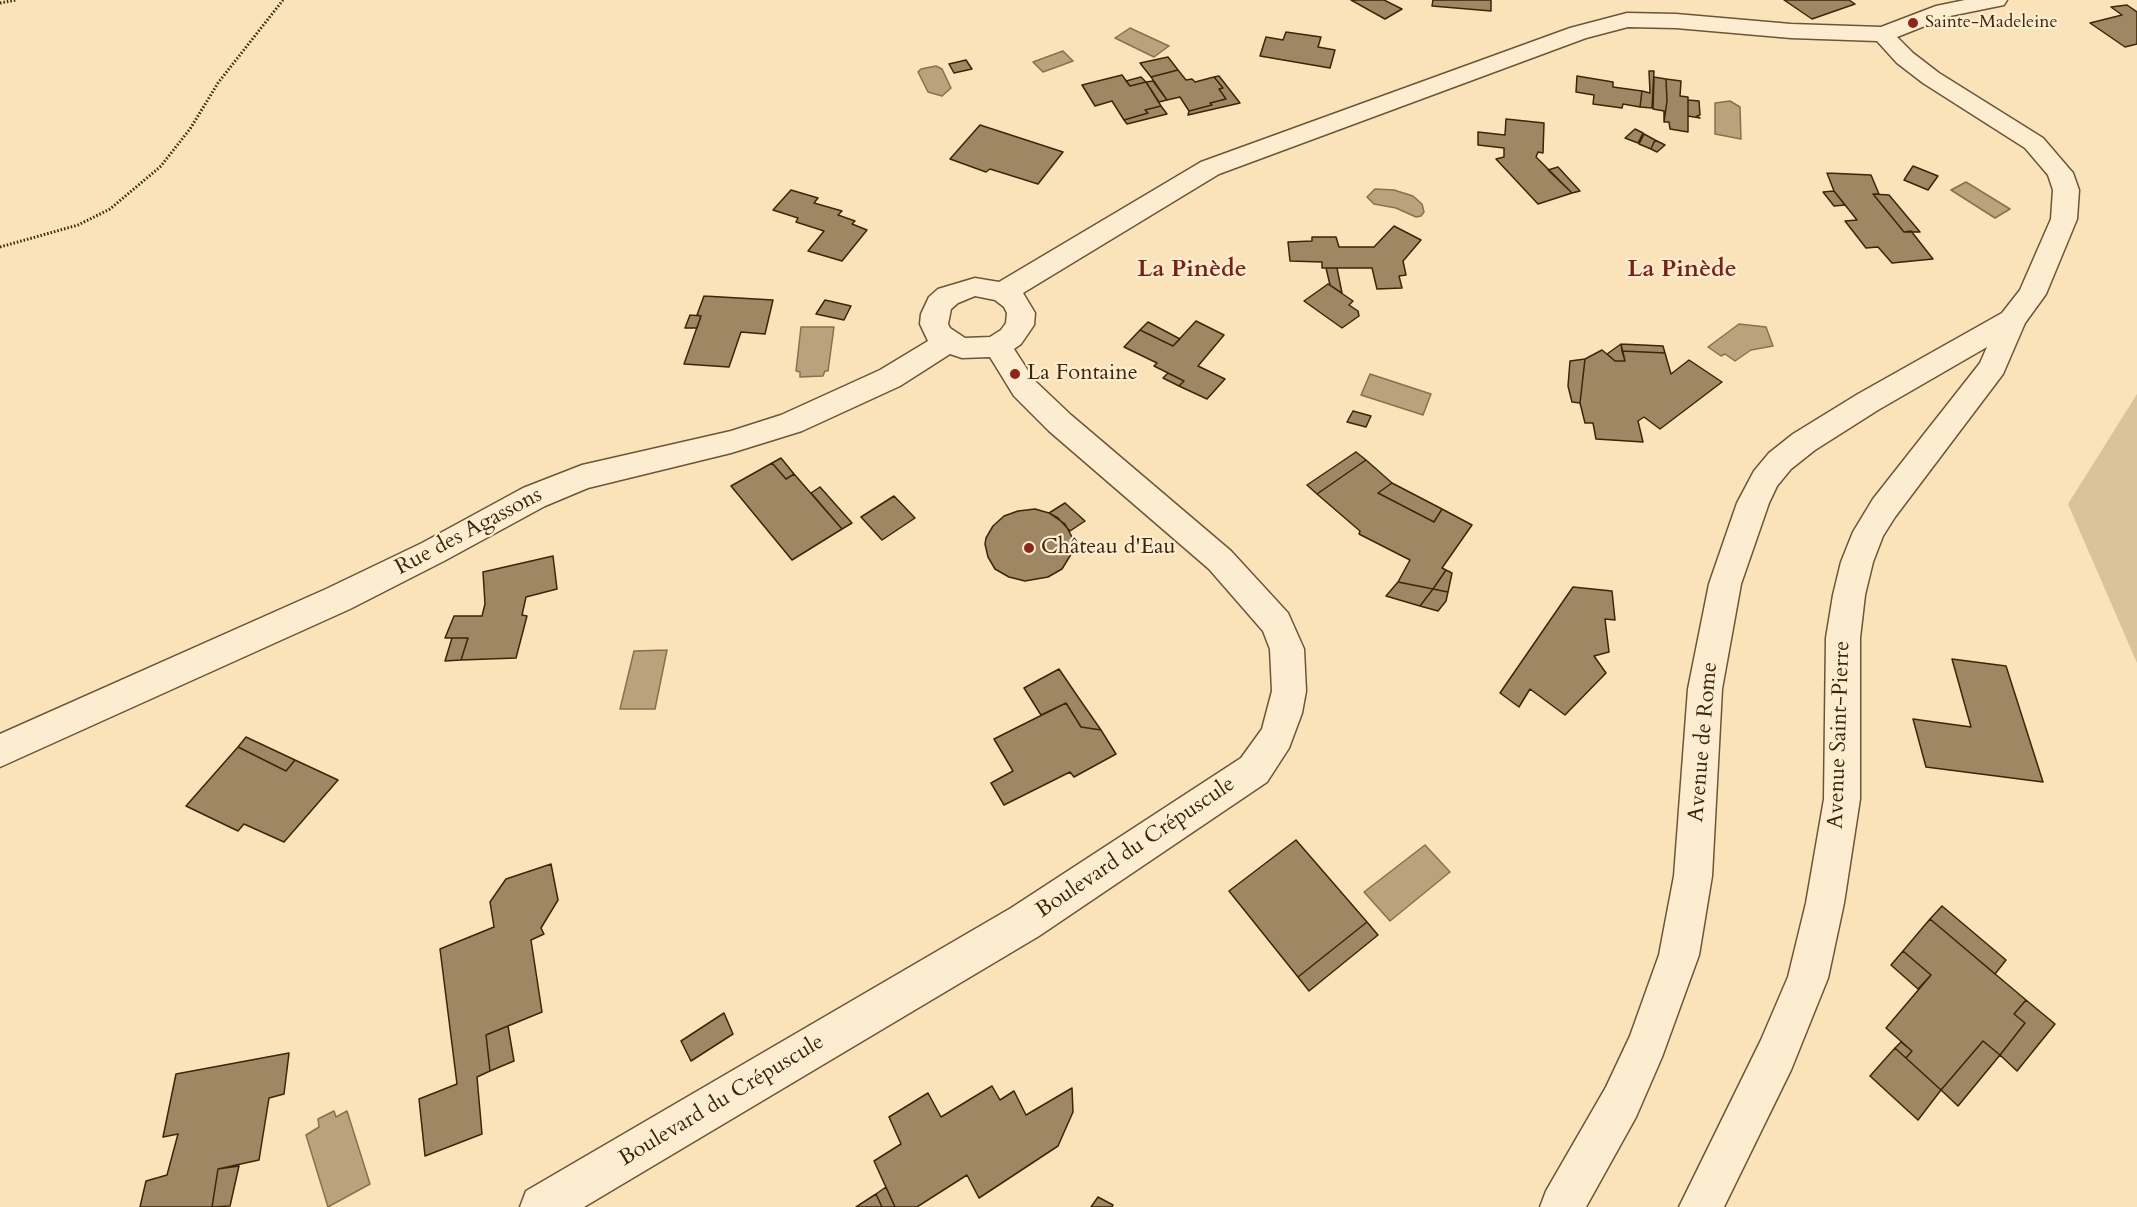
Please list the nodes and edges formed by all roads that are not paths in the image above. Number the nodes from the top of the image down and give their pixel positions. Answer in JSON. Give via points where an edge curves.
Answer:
{"nodes":[{"id":1,"x":1682,"y":0,"type":"edge"},
{"id":2,"x":1996,"y":0,"type":"edge"},
{"id":3,"x":1627,"y":20,"type":"junction"},
{"id":4,"x":1884,"y":33,"type":"junction"},
{"id":5,"x":1002,"y":292,"type":"junction"},
{"id":6,"x":2012,"y":320,"type":"junction"},
{"id":7,"x":948,"y":342,"type":"junction"},
{"id":8,"x":997,"y":346,"type":"junction"},
{"id":9,"x":0,"y":752,"type":"edge"},
{"id":10,"x":542,"y":1207,"type":"edge"},
{"id":11,"x":1562,"y":1207,"type":"edge"},
{"id":12,"x":1701,"y":1207,"type":"edge"}],
"edges":[{"from":1,"to":3,"type":"street"},
{"from":2,"to":4,"type":"street","via":[[1944,11]]},
{"from":3,"to":4,"type":"street"},
{"from":3,"to":5,"type":"street","via":[[1567,37],[1210,168]]},
{"from":4,"to":6,"type":"street","name":"Avenue de Rome","via":[[1905,58],[1932,78],[2034,143],[2060,173],[2066,190],[2064,219],[2032,294]]},
{"from":5,"to":7,"type":"street","via":[[968,288],[939,304],[934,324]]},
{"from":5,"to":8,"type":"street","via":[[1015,301],[1021,313],[1020,326]]},
{"from":6,"to":11,"type":"street","name":"Avenue de Rome","via":[[1804,442],[1765,479],[1725,584],[1705,689],[1693,876],[1678,955],[1648,1043],[1621,1102]]},
{"from":6,"to":12,"type":"street","name":"Avenue Saint-Pierre","via":[[1993,368],[1884,508],[1857,562],[1843,638],[1842,799],[1808,978],[1776,1055]]},
{"from":7,"to":8,"type":"street","via":[[962,348]]},
{"from":7,"to":9,"type":"street","name":"Rue des Agassons","via":[[890,378],[791,423],[731,442],[582,477],[534,497],[338,599]]},
{"from":8,"to":10,"type":"street","name":"Boulevard du Crépuscule","via":[[1024,388],[1220,560],[1276,623],[1287,649],[1289,691],[1286,713],[1276,737],[1254,770],[1025,922]]}]}
